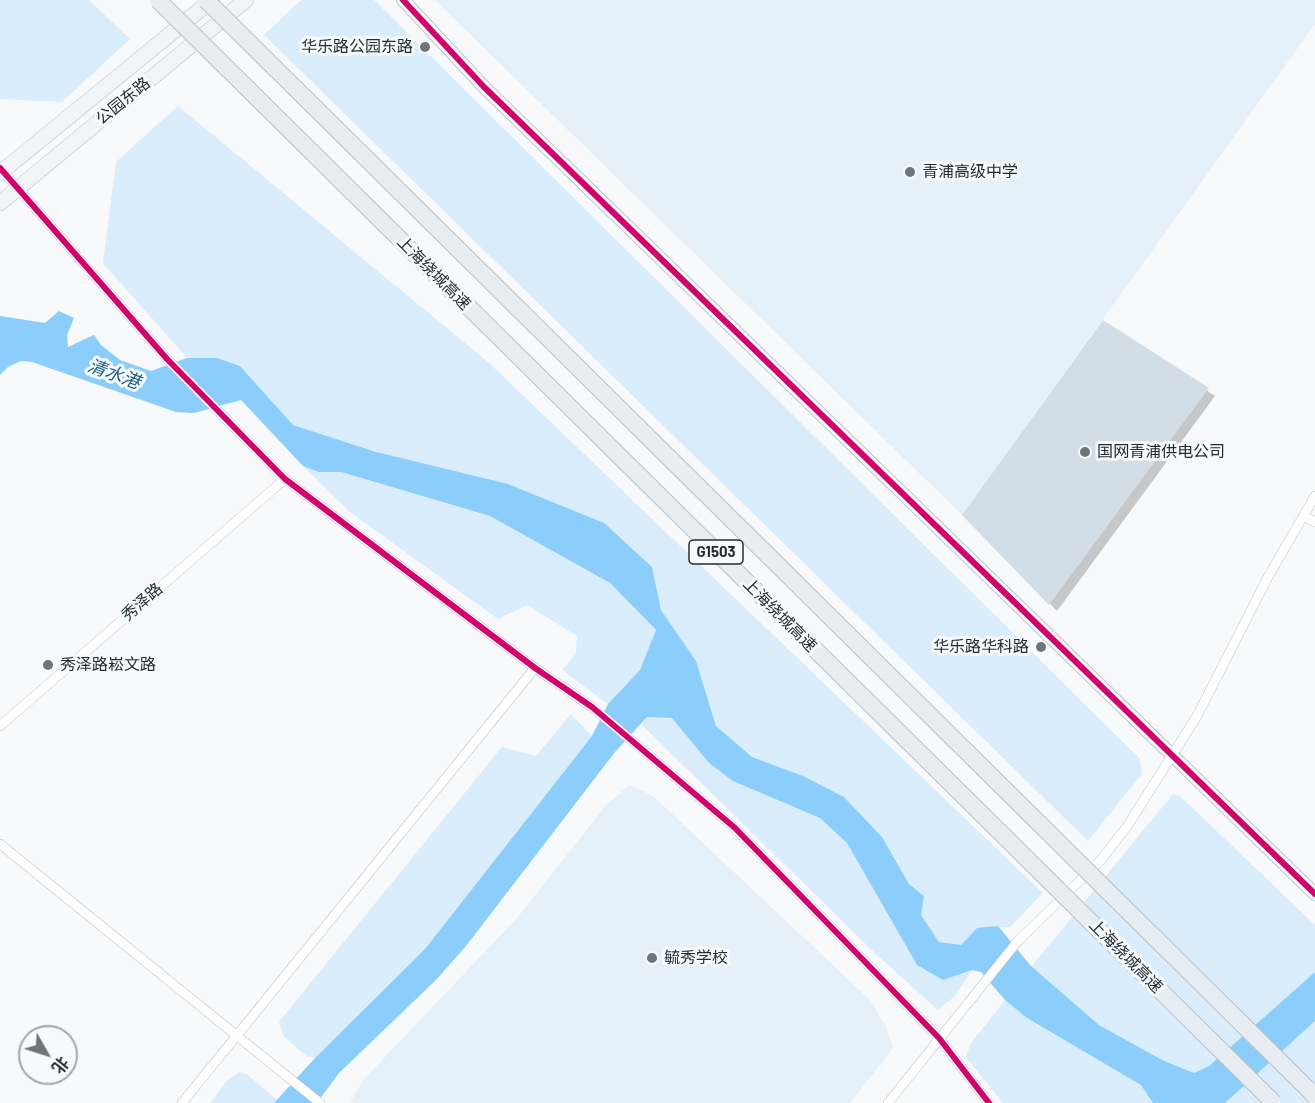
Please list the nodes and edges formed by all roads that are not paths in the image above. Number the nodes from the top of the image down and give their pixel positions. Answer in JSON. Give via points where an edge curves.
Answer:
{"nodes":[{"id":1,"x":158,"y":0,"type":"edge"},
{"id":2,"x":206,"y":0,"type":"edge"},
{"id":3,"x":212,"y":0,"type":"edge"},
{"id":4,"x":246,"y":0,"type":"edge"},
{"id":5,"x":403,"y":0,"type":"edge"},
{"id":6,"x":1,"y":171,"type":"edge"},
{"id":7,"x":14,"y":187,"type":"junction"},
{"id":8,"x":0,"y":203,"type":"edge"},
{"id":9,"x":285,"y":479,"type":"junction"},
{"id":10,"x":1315,"y":496,"type":"edge"},
{"id":11,"x":1304,"y":516,"type":"junction"},
{"id":12,"x":1315,"y":522,"type":"edge"},
{"id":13,"x":535,"y":668,"type":"junction"},
{"id":14,"x":0,"y":726,"type":"edge"},
{"id":15,"x":1171,"y":754,"type":"junction"},
{"id":16,"x":0,"y":844,"type":"edge"},
{"id":17,"x":1315,"y":894,"type":"edge"},
{"id":18,"x":236,"y":1035,"type":"junction"},
{"id":19,"x":939,"y":1038,"type":"junction"},
{"id":20,"x":1315,"y":1095,"type":"edge"},
{"id":21,"x":182,"y":1103,"type":"edge"},
{"id":22,"x":321,"y":1103,"type":"edge"},
{"id":23,"x":888,"y":1103,"type":"edge"},
{"id":24,"x":989,"y":1103,"type":"edge"},
{"id":25,"x":1274,"y":1103,"type":"edge"}],
"edges":[{"from":1,"to":25,"type":"highway","name":"上海绕城高速","number":"G1503","bridge":true},
{"from":2,"to":20,"type":"highway","name":"上海绕城高速","number":"G1503","bridge":true},
{"from":3,"to":6,"type":"main road","name":"公园东路"},
{"from":4,"to":7,"type":"main road","name":"公园东路"},
{"from":5,"to":15,"type":"street","via":[[484,87]]},
{"from":6,"to":7,"type":"street"},
{"from":7,"to":8,"type":"main road","name":"公园东路"},
{"from":7,"to":9,"type":"street","via":[[167,359]]},
{"from":9,"to":13,"type":"street"},
{"from":9,"to":14,"type":"street","name":"秀泽路"},
{"from":10,"to":11,"type":"street"},
{"from":11,"to":12,"type":"street"},
{"from":11,"to":15,"type":"street","via":[[1197,716]]},
{"from":13,"to":18,"type":"street"},
{"from":13,"to":19,"type":"street","via":[[592,707],[735,828]]},
{"from":15,"to":17,"type":"street"},
{"from":15,"to":19,"type":"street","via":[[1128,825],[1101,860],[1017,942]]},
{"from":16,"to":18,"type":"street"},
{"from":18,"to":21,"type":"street"},
{"from":18,"to":22,"type":"street"},
{"from":19,"to":23,"type":"street"},
{"from":19,"to":24,"type":"street"}]}
